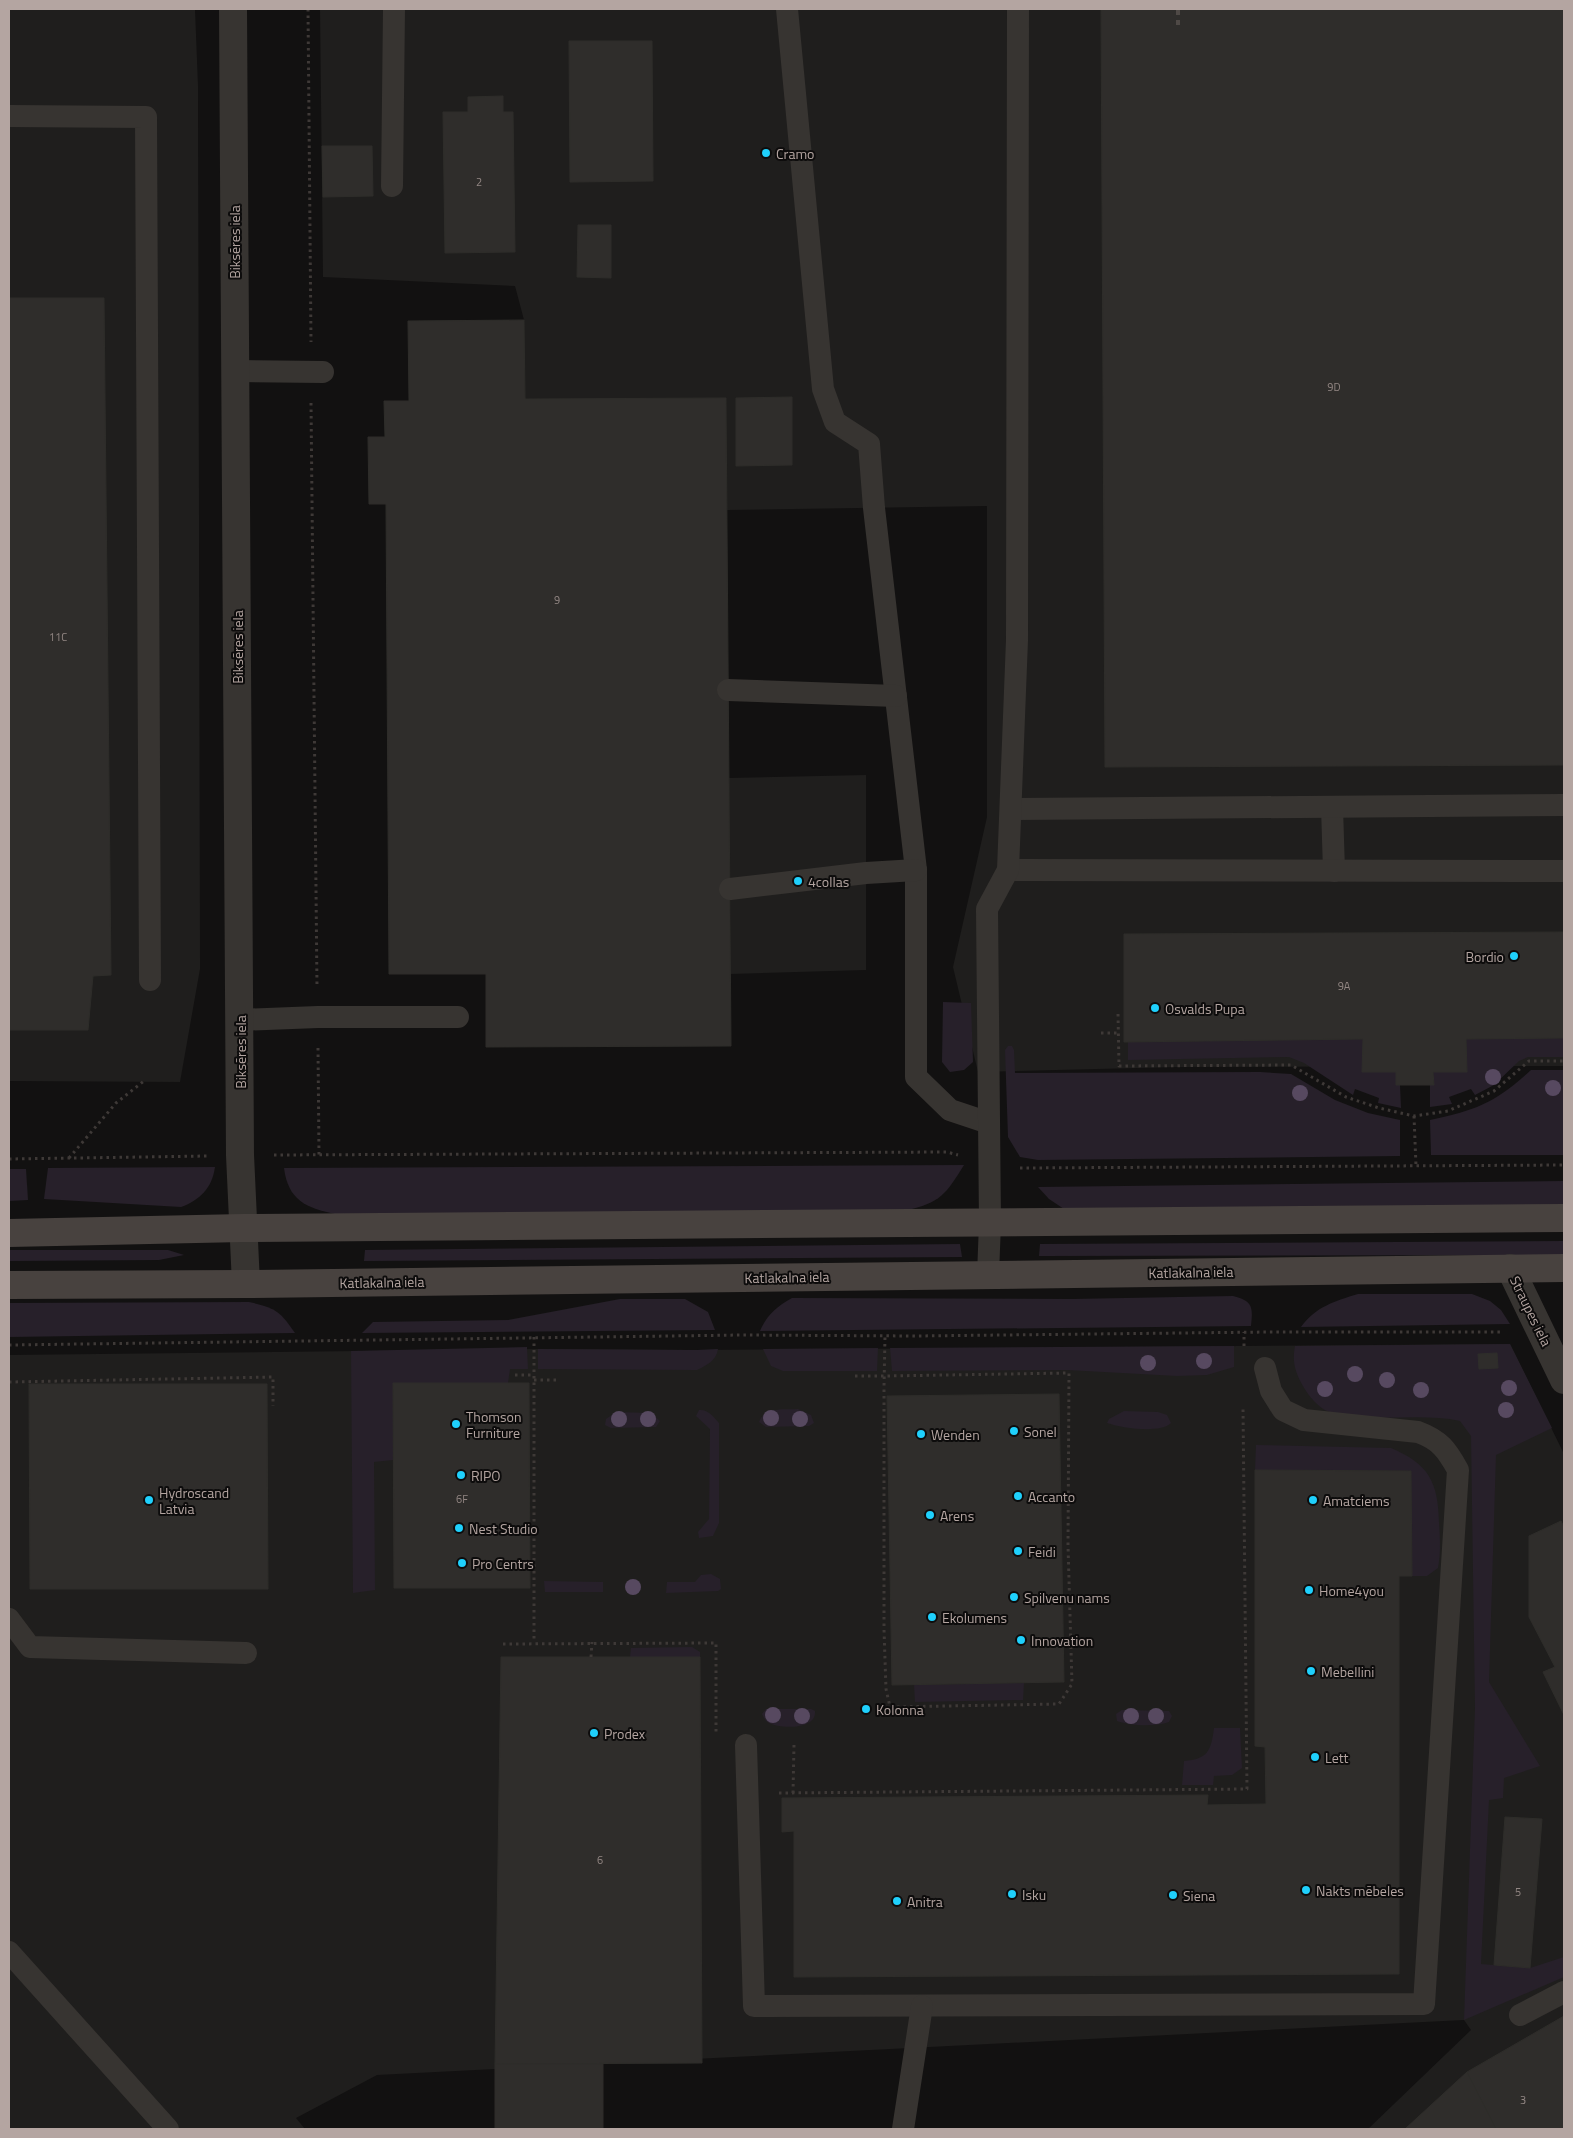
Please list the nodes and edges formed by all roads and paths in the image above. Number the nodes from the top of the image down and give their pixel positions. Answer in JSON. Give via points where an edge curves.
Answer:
{"nodes":[{"id":1,"x":233,"y":9,"type":"edge"},
{"id":2,"x":308,"y":9,"type":"edge"},
{"id":3,"x":394,"y":9,"type":"edge"},
{"id":4,"x":787,"y":9,"type":"edge"},
{"id":5,"x":1018,"y":9,"type":"edge"},
{"id":6,"x":9,"y":116,"type":"edge"},
{"id":7,"x":392,"y":186,"type":"dead end"},
{"id":8,"x":235,"y":371,"type":"junction"},
{"id":9,"x":317,"y":372,"type":"junction"},
{"id":10,"x":728,"y":690,"type":"dead end"},
{"id":11,"x":896,"y":696,"type":"junction"},
{"id":12,"x":1564,"y":805,"type":"edge"},
{"id":13,"x":1332,"y":807,"type":"junction"},
{"id":14,"x":1011,"y":809,"type":"junction"},
{"id":15,"x":916,"y":870,"type":"junction"},
{"id":16,"x":1008,"y":870,"type":"junction"},
{"id":17,"x":1334,"y":871,"type":"junction"},
{"id":18,"x":1564,"y":871,"type":"edge"},
{"id":19,"x":730,"y":889,"type":"dead end"},
{"id":20,"x":150,"y":980,"type":"dead end"},
{"id":21,"x":1118,"y":1014,"type":"dead end"},
{"id":22,"x":318,"y":1017,"type":"junction"},
{"id":23,"x":458,"y":1017,"type":"dead end"},
{"id":24,"x":240,"y":1020,"type":"junction"},
{"id":25,"x":1101,"y":1033,"type":"dead end"},
{"id":26,"x":1118,"y":1033,"type":"junction"},
{"id":27,"x":1564,"y":1061,"type":"edge"},
{"id":28,"x":144,"y":1081,"type":"dead end"},
{"id":29,"x":1414,"y":1116,"type":"junction"},
{"id":30,"x":989,"y":1123,"type":"junction"},
{"id":31,"x":319,"y":1155,"type":"junction"},
{"id":32,"x":240,"y":1156,"type":"junction"},
{"id":33,"x":68,"y":1158,"type":"junction"},
{"id":34,"x":9,"y":1159,"type":"edge"},
{"id":35,"x":989,"y":1161,"type":"junction"},
{"id":36,"x":1564,"y":1165,"type":"edge"},
{"id":37,"x":1416,"y":1166,"type":"junction"},
{"id":38,"x":1564,"y":1218,"type":"edge"},
{"id":39,"x":990,"y":1223,"type":"junction"},
{"id":40,"x":243,"y":1228,"type":"junction"},
{"id":41,"x":9,"y":1233,"type":"edge"},
{"id":42,"x":1510,"y":1268,"type":"junction"},
{"id":43,"x":1564,"y":1268,"type":"edge"},
{"id":44,"x":988,"y":1275,"type":"junction"},
{"id":45,"x":246,"y":1284,"type":"junction"},
{"id":46,"x":9,"y":1285,"type":"edge"},
{"id":47,"x":1244,"y":1332,"type":"junction"},
{"id":48,"x":1542,"y":1332,"type":"junction"},
{"id":49,"x":886,"y":1336,"type":"junction"},
{"id":50,"x":534,"y":1337,"type":"junction"},
{"id":51,"x":9,"y":1345,"type":"edge"},
{"id":52,"x":1244,"y":1352,"type":"dead end"},
{"id":53,"x":1265,"y":1368,"type":"dead end"},
{"id":54,"x":515,"y":1375,"type":"dead end"},
{"id":55,"x":534,"y":1375,"type":"junction"},
{"id":56,"x":855,"y":1376,"type":"dead end"},
{"id":57,"x":884,"y":1376,"type":"junction"},
{"id":58,"x":534,"y":1380,"type":"junction"},
{"id":59,"x":559,"y":1380,"type":"dead end"},
{"id":60,"x":1564,"y":1380,"type":"edge"},
{"id":61,"x":9,"y":1382,"type":"edge"},
{"id":62,"x":1243,"y":1405,"type":"dead end"},
{"id":63,"x":273,"y":1406,"type":"dead end"},
{"id":64,"x":9,"y":1619,"type":"edge"},
{"id":65,"x":534,"y":1642,"type":"junction"},
{"id":66,"x":592,"y":1642,"type":"junction"},
{"id":67,"x":503,"y":1644,"type":"dead end"},
{"id":68,"x":246,"y":1653,"type":"dead end"},
{"id":69,"x":591,"y":1657,"type":"dead end"},
{"id":70,"x":716,"y":1735,"type":"dead end"},
{"id":71,"x":746,"y":1745,"type":"dead end"},
{"id":72,"x":794,"y":1745,"type":"dead end"},
{"id":73,"x":778,"y":1793,"type":"dead end"},
{"id":74,"x":793,"y":1793,"type":"junction"},
{"id":75,"x":9,"y":1952,"type":"edge"},
{"id":76,"x":1564,"y":1992,"type":"edge"},
{"id":77,"x":922,"y":2006,"type":"junction"},
{"id":78,"x":1520,"y":2016,"type":"dead end"},
{"id":79,"x":168,"y":2129,"type":"edge"},
{"id":80,"x":903,"y":2129,"type":"edge"}],
"edges":[{"from":1,"to":8,"type":"street","name":"Biksēres iela"},
{"from":2,"to":9,"type":"path"},
{"from":3,"to":7,"type":"lane"},
{"from":4,"to":11,"type":"lane","via":[[822,389],[835,422],[870,444],[874,508]]},
{"from":5,"to":14,"type":"lane","via":[[1018,640]]},
{"from":6,"to":20,"type":"lane","via":[[146,117]]},
{"from":8,"to":9,"type":"lane"},
{"from":8,"to":24,"type":"street","name":"Biksēres iela"},
{"from":9,"to":22,"type":"path"},
{"from":10,"to":11,"type":"lane"},
{"from":11,"to":15,"type":"lane"},
{"from":12,"to":13,"type":"lane"},
{"from":13,"to":14,"type":"lane"},
{"from":13,"to":17,"type":"lane"},
{"from":14,"to":16,"type":"lane"},
{"from":15,"to":19,"type":"lane"},
{"from":15,"to":30,"type":"lane","via":[[916,1077],[950,1110]]},
{"from":16,"to":17,"type":"lane"},
{"from":16,"to":30,"type":"lane","via":[[987,909]]},
{"from":17,"to":18,"type":"lane"},
{"from":21,"to":26,"type":"path"},
{"from":22,"to":23,"type":"lane"},
{"from":22,"to":24,"type":"lane"},
{"from":22,"to":31,"type":"path"},
{"from":24,"to":32,"type":"street","name":"Biksēres iela"},
{"from":25,"to":26,"type":"path"},
{"from":26,"to":29,"type":"path","via":[[1119,1066],[1291,1065],[1346,1097]]},
{"from":27,"to":29,"type":"path","via":[[1528,1061],[1494,1091],[1448,1111]]},
{"from":28,"to":33,"type":"path","via":[[116,1103]]},
{"from":29,"to":37,"type":"path"},
{"from":30,"to":35,"type":"lane"},
{"from":31,"to":32,"type":"path"},
{"from":31,"to":35,"type":"path","via":[[947,1152]]},
{"from":32,"to":33,"type":"path"},
{"from":32,"to":40,"type":"street","name":"Biksēres iela"},
{"from":33,"to":34,"type":"path"},
{"from":35,"to":37,"type":"path","via":[[1026,1170]]},
{"from":35,"to":39,"type":"lane"},
{"from":36,"to":37,"type":"path"},
{"from":38,"to":39,"type":"street"},
{"from":39,"to":40,"type":"street"},
{"from":39,"to":44,"type":"lane"},
{"from":40,"to":41,"type":"street"},
{"from":40,"to":45,"type":"street","name":"Biksēres iela"},
{"from":42,"to":43,"type":"street","name":"Katlakalna iela"},
{"from":42,"to":44,"type":"street","name":"Katlakalna iela"},
{"from":42,"to":48,"type":"street","name":"Straupes iela"},
{"from":44,"to":45,"type":"street","name":"Katlakalna iela"},
{"from":45,"to":46,"type":"street","name":"Katlakalna iela"},
{"from":47,"to":48,"type":"path"},
{"from":47,"to":49,"type":"path"},
{"from":47,"to":52,"type":"path"},
{"from":48,"to":60,"type":"street","name":"Straupes iela"},
{"from":49,"to":50,"type":"path"},
{"from":49,"to":57,"type":"path"},
{"from":50,"to":51,"type":"path"},
{"from":50,"to":55,"type":"path"},
{"from":53,"to":77,"type":"lane","via":[[1271,1391],[1283,1410],[1304,1420],[1418,1432],[1431,1437],[1447,1450],[1458,1470],[1424,2004]]},
{"from":54,"to":55,"type":"path"},
{"from":55,"to":58,"type":"path"},
{"from":56,"to":57,"type":"path"},
{"from":57,"to":57,"type":"path","via":[[884,1629],[886,1689],[890,1707],[1059,1704],[1072,1684],[1068,1545],[1069,1373]]},
{"from":58,"to":59,"type":"path"},
{"from":58,"to":65,"type":"path"},
{"from":61,"to":63,"type":"path","via":[[274,1377]]},
{"from":62,"to":74,"type":"path","via":[[1246,1789]]},
{"from":64,"to":68,"type":"lane","via":[[30,1647]]},
{"from":65,"to":66,"type":"path"},
{"from":65,"to":67,"type":"path"},
{"from":66,"to":69,"type":"path"},
{"from":66,"to":70,"type":"path","via":[[716,1642]]},
{"from":71,"to":77,"type":"lane","via":[[754,2006]]},
{"from":72,"to":74,"type":"path"},
{"from":73,"to":74,"type":"path"},
{"from":75,"to":79,"type":"lane"},
{"from":76,"to":78,"type":"lane"},
{"from":77,"to":80,"type":"lane"}]}
